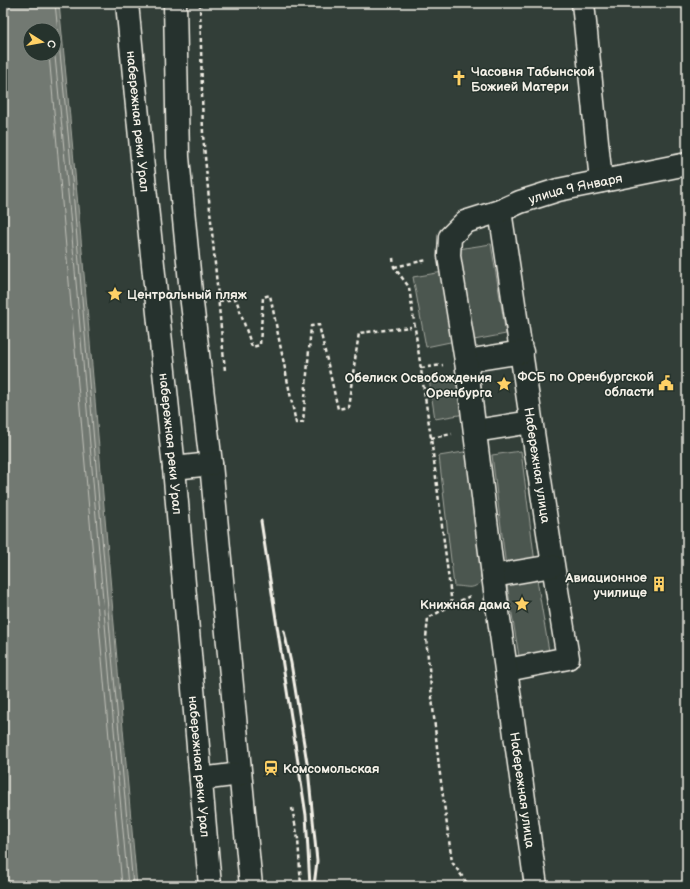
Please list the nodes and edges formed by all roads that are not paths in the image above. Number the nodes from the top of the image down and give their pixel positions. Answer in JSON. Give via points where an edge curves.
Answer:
{"nodes":[{"id":1,"x":127,"y":3,"type":"edge"},
{"id":2,"x":175,"y":3,"type":"edge"},
{"id":3,"x":582,"y":3,"type":"edge"},
{"id":4,"x":687,"y":164,"type":"edge"},
{"id":5,"x":601,"y":181,"type":"junction"},
{"id":6,"x":500,"y":211,"type":"junction"},
{"id":7,"x":465,"y":222,"type":"joint"},
{"id":8,"x":190,"y":280,"type":"junction"},
{"id":9,"x":155,"y":285,"type":"junction"},
{"id":10,"x":522,"y":352,"type":"junction"},
{"id":11,"x":466,"y":361,"type":"junction"},
{"id":12,"x":531,"y":422,"type":"junction"},
{"id":13,"x":475,"y":431,"type":"junction"},
{"id":14,"x":211,"y":464,"type":"junction"},
{"id":15,"x":174,"y":468,"type":"junction"},
{"id":16,"x":552,"y":566,"type":"junction"},
{"id":17,"x":493,"y":576,"type":"junction"},
{"id":18,"x":507,"y":670,"type":"junction"},
{"id":19,"x":240,"y":774,"type":"junction"},
{"id":20,"x":200,"y":779,"type":"junction"},
{"id":21,"x":210,"y":886,"type":"edge"},
{"id":22,"x":251,"y":886,"type":"edge"},
{"id":23,"x":536,"y":886,"type":"edge"}],
"edges":[{"from":1,"to":9,"type":"street","name":"набережная реки Урал"},
{"from":2,"to":8,"type":"street","via":[[178,157]]},
{"from":3,"to":5,"type":"street"},
{"from":4,"to":5,"type":"street","name":"улица 9 Января"},
{"from":5,"to":6,"type":"street","name":"улица 9 Января","via":[[558,190]]},
{"from":6,"to":7,"type":"street","name":"улица 9 Января"},
{"from":6,"to":10,"type":"street","name":"Набережная улица"},
{"from":7,"to":11,"type":"street","name":"Набережная улица","via":[[450,238],[449,256]]},
{"from":8,"to":9,"type":"street"},
{"from":8,"to":14,"type":"street"},
{"from":9,"to":15,"type":"street","name":"набережная реки Урал"},
{"from":10,"to":11,"type":"street"},
{"from":10,"to":12,"type":"street","name":"Набережная улица"},
{"from":11,"to":13,"type":"street","name":"Набережная улица"},
{"from":12,"to":13,"type":"street"},
{"from":12,"to":16,"type":"street","name":"Набережная улица"},
{"from":13,"to":17,"type":"street","name":"Набережная улица"},
{"from":14,"to":15,"type":"street"},
{"from":14,"to":19,"type":"street"},
{"from":15,"to":20,"type":"street","name":"набережная реки Урал"},
{"from":16,"to":17,"type":"street"},
{"from":16,"to":18,"type":"street","name":"Набережная улица","via":[[568,658]]},
{"from":17,"to":18,"type":"street","name":"Набережная улица"},
{"from":18,"to":23,"type":"street","name":"Набережная улица"},
{"from":19,"to":20,"type":"street"},
{"from":19,"to":22,"type":"street"},
{"from":20,"to":21,"type":"street","name":"набережная реки Урал"}]}
